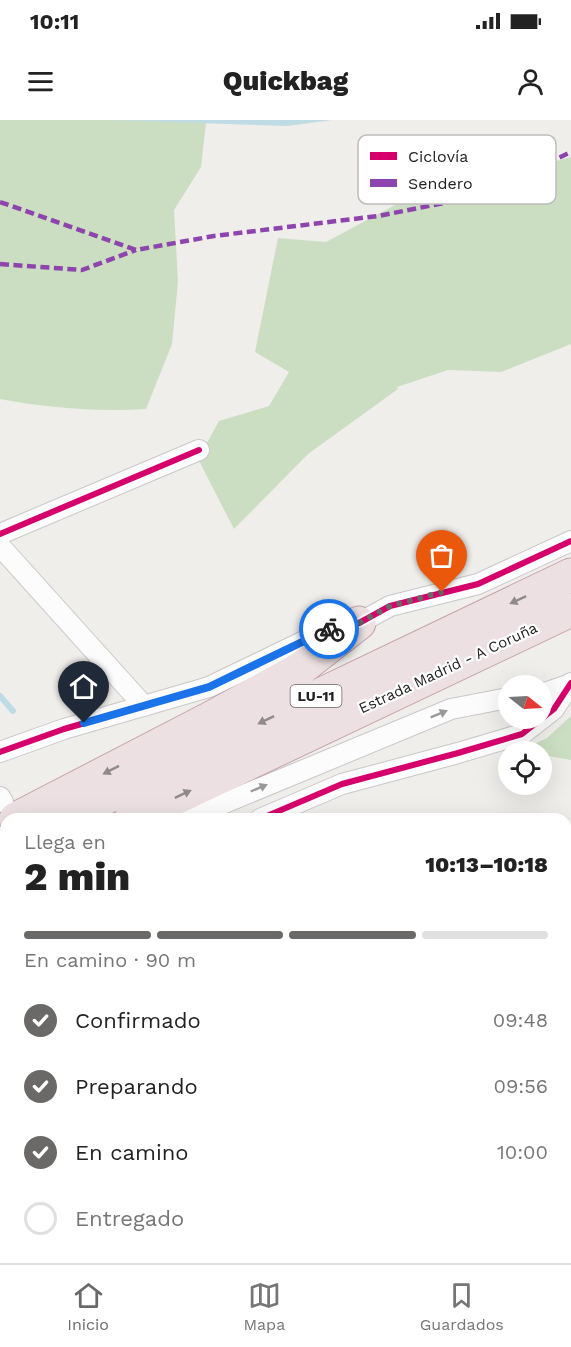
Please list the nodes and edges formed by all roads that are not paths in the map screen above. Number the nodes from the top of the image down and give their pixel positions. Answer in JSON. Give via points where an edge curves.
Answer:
{"nodes":[{"id":1,"x":199,"y":450,"type":"dead end"},
{"id":2,"x":0,"y":534,"type":"edge"},
{"id":3,"x":571,"y":541,"type":"edge"},
{"id":4,"x":0,"y":546,"type":"edge"},
{"id":5,"x":571,"y":575,"type":"edge"},
{"id":6,"x":571,"y":610,"type":"edge"},
{"id":7,"x":359,"y":623,"type":"junction"},
{"id":8,"x":570,"y":684,"type":"edge"},
{"id":9,"x":552,"y":690,"type":"edge"},
{"id":10,"x":498,"y":701,"type":"edge"},
{"id":11,"x":144,"y":706,"type":"junction"},
{"id":12,"x":0,"y":752,"type":"edge"},
{"id":13,"x":7,"y":813,"type":"edge"},
{"id":14,"x":74,"y":813,"type":"edge"},
{"id":15,"x":144,"y":813,"type":"edge"},
{"id":16,"x":201,"y":813,"type":"edge"},
{"id":17,"x":274,"y":813,"type":"edge"}],
"edges":[{"from":1,"to":2,"type":"street"},
{"from":3,"to":7,"type":"street","via":[[478,584],[390,606]]},
{"from":4,"to":11,"type":"street"},
{"from":5,"to":14,"type":"highway","name":"Estrada Madrid - A Coruña","number":"LU-11","one_way":true},
{"from":15,"to":6,"type":"highway","name":"Estrada Madrid - A Coruña","number":"LU-11","one_way":true},
{"from":7,"to":11,"type":"street","via":[[329,629],[209,687]]},
{"from":7,"to":13,"type":"highway","one_way":true,"via":[[300,669],[211,718]]},
{"from":8,"to":9,"type":"street"},
{"from":8,"to":17,"type":"street","via":[[554,709],[522,734],[342,784]]},
{"from":16,"to":10,"type":"street","one_way":true,"via":[[452,709]]},
{"from":11,"to":12,"type":"street"}]}
